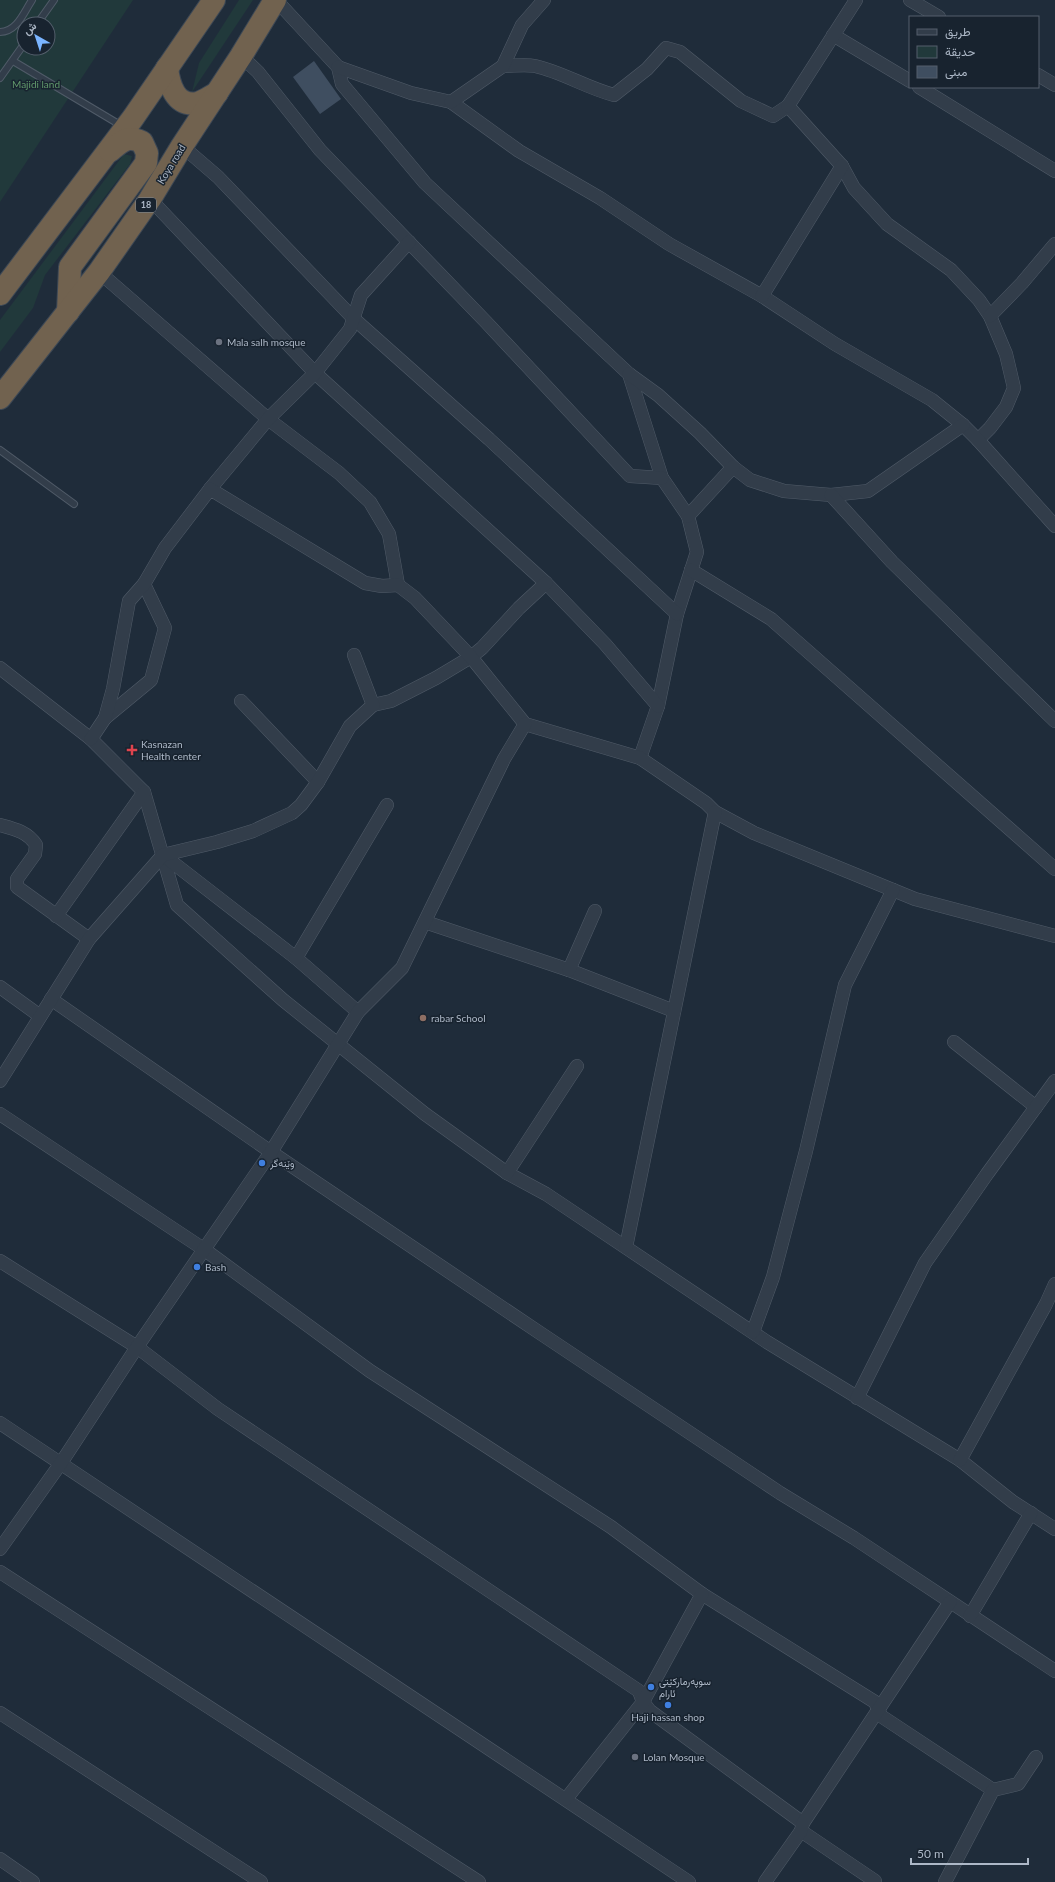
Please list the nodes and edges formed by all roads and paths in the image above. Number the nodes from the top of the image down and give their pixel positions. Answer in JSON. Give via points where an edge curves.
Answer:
{"nodes":[{"id":1,"x":32,"y":0,"type":"edge"},
{"id":2,"x":54,"y":0,"type":"edge"},
{"id":3,"x":214,"y":0,"type":"edge"},
{"id":4,"x":275,"y":0,"type":"edge"},
{"id":5,"x":544,"y":0,"type":"edge"},
{"id":6,"x":856,"y":0,"type":"edge"},
{"id":7,"x":910,"y":0,"type":"edge"},
{"id":8,"x":43,"y":16,"type":"edge"},
{"id":9,"x":937,"y":16,"type":"edge"},
{"id":10,"x":0,"y":32,"type":"edge"},
{"id":11,"x":833,"y":35,"type":"junction"},
{"id":12,"x":16,"y":55,"type":"edge"},
{"id":13,"x":241,"y":56,"type":"junction"},
{"id":14,"x":12,"y":61,"type":"junction"},
{"id":15,"x":503,"y":66,"type":"junction"},
{"id":16,"x":338,"y":67,"type":"junction"},
{"id":17,"x":167,"y":68,"type":"junction"},
{"id":18,"x":1039,"y":76,"type":"edge"},
{"id":19,"x":0,"y":78,"type":"edge"},
{"id":20,"x":909,"y":80,"type":"edge"},
{"id":21,"x":1055,"y":85,"type":"edge"},
{"id":22,"x":921,"y":88,"type":"edge"},
{"id":23,"x":217,"y":93,"type":"junction"},
{"id":24,"x":451,"y":102,"type":"junction"},
{"id":25,"x":788,"y":106,"type":"junction"},
{"id":26,"x":125,"y":128,"type":"junction"},
{"id":27,"x":182,"y":146,"type":"junction"},
{"id":28,"x":104,"y":156,"type":"junction"},
{"id":29,"x":842,"y":166,"type":"junction"},
{"id":30,"x":1055,"y":171,"type":"edge"},
{"id":31,"x":150,"y":199,"type":"junction"},
{"id":32,"x":409,"y":242,"type":"junction"},
{"id":33,"x":1055,"y":244,"type":"edge"},
{"id":34,"x":99,"y":272,"type":"junction"},
{"id":35,"x":0,"y":294,"type":"edge"},
{"id":36,"x":762,"y":296,"type":"junction"},
{"id":37,"x":68,"y":312,"type":"junction"},
{"id":38,"x":990,"y":316,"type":"junction"},
{"id":39,"x":353,"y":318,"type":"junction"},
{"id":40,"x":315,"y":373,"type":"junction"},
{"id":41,"x":629,"y":374,"type":"junction"},
{"id":42,"x":0,"y":398,"type":"edge"},
{"id":43,"x":268,"y":419,"type":"junction"},
{"id":44,"x":963,"y":425,"type":"junction"},
{"id":45,"x":978,"y":440,"type":"junction"},
{"id":46,"x":0,"y":450,"type":"edge"},
{"id":47,"x":733,"y":467,"type":"junction"},
{"id":48,"x":662,"y":478,"type":"junction"},
{"id":49,"x":210,"y":489,"type":"junction"},
{"id":50,"x":831,"y":495,"type":"junction"},
{"id":51,"x":74,"y":504,"type":"dead end"},
{"id":52,"x":688,"y":516,"type":"junction"},
{"id":53,"x":1055,"y":526,"type":"edge"},
{"id":54,"x":692,"y":570,"type":"junction"},
{"id":55,"x":546,"y":583,"type":"junction"},
{"id":56,"x":144,"y":584,"type":"junction"},
{"id":57,"x":398,"y":585,"type":"junction"},
{"id":58,"x":677,"y":614,"type":"junction"},
{"id":59,"x":354,"y":655,"type":"dead end"},
{"id":60,"x":471,"y":657,"type":"junction"},
{"id":61,"x":0,"y":668,"type":"edge"},
{"id":62,"x":241,"y":701,"type":"dead end"},
{"id":63,"x":373,"y":705,"type":"junction"},
{"id":64,"x":658,"y":706,"type":"junction"},
{"id":65,"x":105,"y":718,"type":"junction"},
{"id":66,"x":1055,"y":721,"type":"edge"},
{"id":67,"x":525,"y":724,"type":"junction"},
{"id":68,"x":91,"y":739,"type":"junction"},
{"id":69,"x":640,"y":758,"type":"junction"},
{"id":70,"x":318,"y":782,"type":"junction"},
{"id":71,"x":144,"y":792,"type":"junction"},
{"id":72,"x":387,"y":805,"type":"dead end"},
{"id":73,"x":715,"y":812,"type":"junction"},
{"id":74,"x":0,"y":825,"type":"edge"},
{"id":75,"x":163,"y":855,"type":"junction"},
{"id":76,"x":1055,"y":869,"type":"edge"},
{"id":77,"x":893,"y":890,"type":"junction"},
{"id":78,"x":595,"y":911,"type":"dead end"},
{"id":79,"x":56,"y":916,"type":"junction"},
{"id":80,"x":425,"y":922,"type":"junction"},
{"id":81,"x":1055,"y":936,"type":"edge"},
{"id":82,"x":89,"y":939,"type":"junction"},
{"id":83,"x":296,"y":958,"type":"junction"},
{"id":84,"x":569,"y":970,"type":"junction"},
{"id":85,"x":0,"y":987,"type":"edge"},
{"id":86,"x":51,"y":999,"type":"junction"},
{"id":87,"x":674,"y":1011,"type":"junction"},
{"id":88,"x":358,"y":1012,"type":"junction"},
{"id":89,"x":40,"y":1016,"type":"junction"},
{"id":90,"x":954,"y":1042,"type":"dead end"},
{"id":91,"x":339,"y":1044,"type":"junction"},
{"id":92,"x":577,"y":1066,"type":"dead end"},
{"id":93,"x":0,"y":1081,"type":"edge"},
{"id":94,"x":1055,"y":1081,"type":"edge"},
{"id":95,"x":1036,"y":1107,"type":"junction"},
{"id":96,"x":0,"y":1114,"type":"edge"},
{"id":97,"x":271,"y":1152,"type":"junction"},
{"id":98,"x":507,"y":1173,"type":"junction"},
{"id":99,"x":626,"y":1247,"type":"junction"},
{"id":100,"x":205,"y":1250,"type":"junction"},
{"id":101,"x":0,"y":1261,"type":"edge"},
{"id":102,"x":1055,"y":1284,"type":"edge"},
{"id":103,"x":753,"y":1332,"type":"junction"},
{"id":104,"x":137,"y":1347,"type":"junction"},
{"id":105,"x":857,"y":1398,"type":"junction"},
{"id":106,"x":0,"y":1424,"type":"edge"},
{"id":107,"x":960,"y":1460,"type":"junction"},
{"id":108,"x":61,"y":1463,"type":"junction"},
{"id":109,"x":1031,"y":1513,"type":"junction"},
{"id":110,"x":1055,"y":1529,"type":"edge"},
{"id":111,"x":0,"y":1549,"type":"edge"},
{"id":112,"x":0,"y":1572,"type":"edge"},
{"id":113,"x":702,"y":1594,"type":"junction"},
{"id":114,"x":950,"y":1602,"type":"junction"},
{"id":115,"x":970,"y":1616,"type":"junction"},
{"id":116,"x":1055,"y":1671,"type":"edge"},
{"id":117,"x":643,"y":1702,"type":"junction"},
{"id":118,"x":878,"y":1710,"type":"junction"},
{"id":119,"x":0,"y":1713,"type":"edge"},
{"id":120,"x":1036,"y":1756,"type":"dead end"},
{"id":121,"x":993,"y":1790,"type":"junction"},
{"id":122,"x":566,"y":1799,"type":"junction"},
{"id":123,"x":802,"y":1827,"type":"junction"},
{"id":124,"x":0,"y":1859,"type":"edge"},
{"id":125,"x":875,"y":1881,"type":"dead end"},
{"id":126,"x":33,"y":1882,"type":"edge"},
{"id":127,"x":261,"y":1882,"type":"edge"},
{"id":128,"x":479,"y":1882,"type":"edge"},
{"id":129,"x":689,"y":1882,"type":"edge"},
{"id":130,"x":765,"y":1882,"type":"edge"},
{"id":131,"x":945,"y":1882,"type":"edge"}],
"edges":[{"from":1,"to":10,"type":"lane","via":[[16,25],[8,31]]},
{"from":2,"to":8,"type":"lane"},
{"from":3,"to":17,"type":"highway"},
{"from":4,"to":13,"type":"highway","name":"Koya road","number":"18"},
{"from":4,"to":16,"type":"street"},
{"from":5,"to":15,"type":"street","via":[[522,25]]},
{"from":6,"to":11,"type":"street"},
{"from":7,"to":9,"type":"street"},
{"from":11,"to":20,"type":"street"},
{"from":11,"to":25,"type":"street"},
{"from":12,"to":14,"type":"lane"},
{"from":13,"to":23,"type":"highway","name":"Koya road","number":"18"},
{"from":13,"to":32,"type":"street","via":[[258,72],[320,150]]},
{"from":14,"to":19,"type":"lane"},
{"from":14,"to":26,"type":"lane"},
{"from":15,"to":24,"type":"street"},
{"from":15,"to":25,"type":"street","via":[[534,65],[614,95],[647,69],[666,48],[680,52],[741,101],[773,116]]},
{"from":16,"to":24,"type":"street","via":[[410,93]]},
{"from":16,"to":41,"type":"street","via":[[342,84],[425,183]]},
{"from":17,"to":23,"type":"highway","via":[[169,84],[174,94],[184,102],[198,103]]},
{"from":17,"to":26,"type":"highway"},
{"from":18,"to":21,"type":"street"},
{"from":22,"to":30,"type":"street"},
{"from":23,"to":27,"type":"highway","name":"Koya road","number":"18"},
{"from":24,"to":36,"type":"street","via":[[519,151],[600,198],[669,244]]},
{"from":25,"to":29,"type":"street"},
{"from":26,"to":28,"type":"highway"},
{"from":27,"to":31,"type":"highway","name":"Koya road","number":"18"},
{"from":27,"to":39,"type":"street","via":[[218,178]]},
{"from":28,"to":35,"type":"highway"},
{"from":28,"to":37,"type":"highway","via":[[126,139],[134,138],[142,142],[148,153],[146,163],[70,267]]},
{"from":29,"to":36,"type":"street"},
{"from":29,"to":38,"type":"street","via":[[854,188],[887,224],[951,270]]},
{"from":31,"to":34,"type":"highway","name":"Koya road","number":"18"},
{"from":31,"to":40,"type":"street"},
{"from":32,"to":39,"type":"street","via":[[361,295]]},
{"from":32,"to":48,"type":"street","via":[[630,476]]},
{"from":33,"to":38,"type":"street"},
{"from":34,"to":37,"type":"highway","name":"Koya road","number":"18"},
{"from":34,"to":43,"type":"street"},
{"from":36,"to":44,"type":"street","via":[[835,344],[932,400]]},
{"from":37,"to":42,"type":"highway","name":"Koya road","number":"18"},
{"from":38,"to":45,"type":"street","via":[[1006,354],[1014,388],[1006,407]]},
{"from":39,"to":40,"type":"street","via":[[350,329]]},
{"from":39,"to":58,"type":"street","via":[[501,450]]},
{"from":40,"to":43,"type":"street"},
{"from":40,"to":55,"type":"street"},
{"from":41,"to":47,"type":"street","via":[[658,395]]},
{"from":41,"to":48,"type":"street"},
{"from":43,"to":49,"type":"street"},
{"from":43,"to":57,"type":"street","via":[[339,473],[370,502],[389,534]]},
{"from":44,"to":45,"type":"street"},
{"from":44,"to":50,"type":"street","via":[[868,491]]},
{"from":45,"to":53,"type":"street"},
{"from":46,"to":51,"type":"lane"},
{"from":47,"to":50,"type":"street","via":[[750,480],[784,491]]},
{"from":47,"to":52,"type":"street"},
{"from":48,"to":52,"type":"street"},
{"from":49,"to":56,"type":"street","via":[[165,548]]},
{"from":49,"to":57,"type":"street","via":[[365,583]]},
{"from":50,"to":66,"type":"street","via":[[892,562]]},
{"from":52,"to":54,"type":"street","via":[[697,552]]},
{"from":54,"to":58,"type":"street"},
{"from":54,"to":76,"type":"street","via":[[771,619]]},
{"from":55,"to":60,"type":"street"},
{"from":55,"to":64,"type":"street","via":[[605,644]]},
{"from":56,"to":65,"type":"street","via":[[129,601]]},
{"from":56,"to":65,"type":"street","via":[[165,628],[151,680]]},
{"from":57,"to":60,"type":"street","via":[[415,598]]},
{"from":58,"to":64,"type":"street"},
{"from":59,"to":63,"type":"street"},
{"from":60,"to":63,"type":"street","via":[[391,701]]},
{"from":60,"to":67,"type":"street"},
{"from":61,"to":68,"type":"street"},
{"from":62,"to":70,"type":"street"},
{"from":63,"to":70,"type":"street","via":[[350,726]]},
{"from":64,"to":69,"type":"street"},
{"from":65,"to":68,"type":"street"},
{"from":67,"to":69,"type":"street"},
{"from":67,"to":80,"type":"street","via":[[504,759]]},
{"from":68,"to":71,"type":"street"},
{"from":69,"to":73,"type":"street","via":[[706,803]]},
{"from":70,"to":75,"type":"street","via":[[301,805],[277,821],[217,842]]},
{"from":71,"to":75,"type":"street"},
{"from":71,"to":79,"type":"street"},
{"from":72,"to":83,"type":"street"},
{"from":73,"to":77,"type":"street","via":[[754,833]]},
{"from":73,"to":87,"type":"street"},
{"from":74,"to":79,"type":"street","via":[[32,838],[36,845],[35,854],[16,884]]},
{"from":75,"to":82,"type":"street"},
{"from":75,"to":83,"type":"street"},
{"from":75,"to":91,"type":"street","via":[[177,905],[283,1000]]},
{"from":77,"to":81,"type":"street","via":[[915,899]]},
{"from":77,"to":103,"type":"street","via":[[845,985],[773,1277]]},
{"from":78,"to":84,"type":"street"},
{"from":79,"to":82,"type":"street"},
{"from":80,"to":84,"type":"street"},
{"from":80,"to":88,"type":"street","via":[[402,968]]},
{"from":82,"to":86,"type":"street"},
{"from":83,"to":88,"type":"street"},
{"from":84,"to":87,"type":"street"},
{"from":85,"to":89,"type":"street"},
{"from":86,"to":89,"type":"street"},
{"from":86,"to":97,"type":"street"},
{"from":87,"to":99,"type":"street"},
{"from":88,"to":91,"type":"street"},
{"from":89,"to":93,"type":"street"},
{"from":90,"to":95,"type":"street"},
{"from":91,"to":97,"type":"street"},
{"from":91,"to":98,"type":"street","via":[[425,1114]]},
{"from":92,"to":98,"type":"street"},
{"from":94,"to":95,"type":"street"},
{"from":95,"to":105,"type":"street","via":[[926,1263]]},
{"from":96,"to":100,"type":"street"},
{"from":97,"to":100,"type":"street"},
{"from":97,"to":114,"type":"street","via":[[766,1484],[854,1538]]},
{"from":98,"to":99,"type":"street","via":[[546,1194]]},
{"from":99,"to":103,"type":"street"},
{"from":100,"to":104,"type":"street"},
{"from":100,"to":113,"type":"street","via":[[370,1371],[611,1527]]},
{"from":101,"to":104,"type":"street"},
{"from":102,"to":107,"type":"street"},
{"from":103,"to":105,"type":"street"},
{"from":104,"to":108,"type":"street"},
{"from":104,"to":117,"type":"street","via":[[218,1409],[639,1691]]},
{"from":105,"to":107,"type":"street"},
{"from":106,"to":108,"type":"street"},
{"from":107,"to":109,"type":"street"},
{"from":108,"to":111,"type":"street"},
{"from":108,"to":122,"type":"street"},
{"from":109,"to":110,"type":"street"},
{"from":109,"to":115,"type":"street"},
{"from":112,"to":128,"type":"street"},
{"from":113,"to":117,"type":"street"},
{"from":113,"to":118,"type":"street","via":[[874,1702]]},
{"from":114,"to":115,"type":"street"},
{"from":114,"to":118,"type":"street"},
{"from":115,"to":116,"type":"street"},
{"from":117,"to":122,"type":"street"},
{"from":117,"to":123,"type":"street","via":[[650,1711]]},
{"from":118,"to":121,"type":"street","via":[[881,1716]]},
{"from":118,"to":123,"type":"street"},
{"from":119,"to":127,"type":"street"},
{"from":120,"to":121,"type":"street","via":[[1018,1784]]},
{"from":121,"to":131,"type":"street"},
{"from":122,"to":129,"type":"street"},
{"from":123,"to":125,"type":"street"},
{"from":123,"to":130,"type":"street"},
{"from":124,"to":126,"type":"street"}]}
